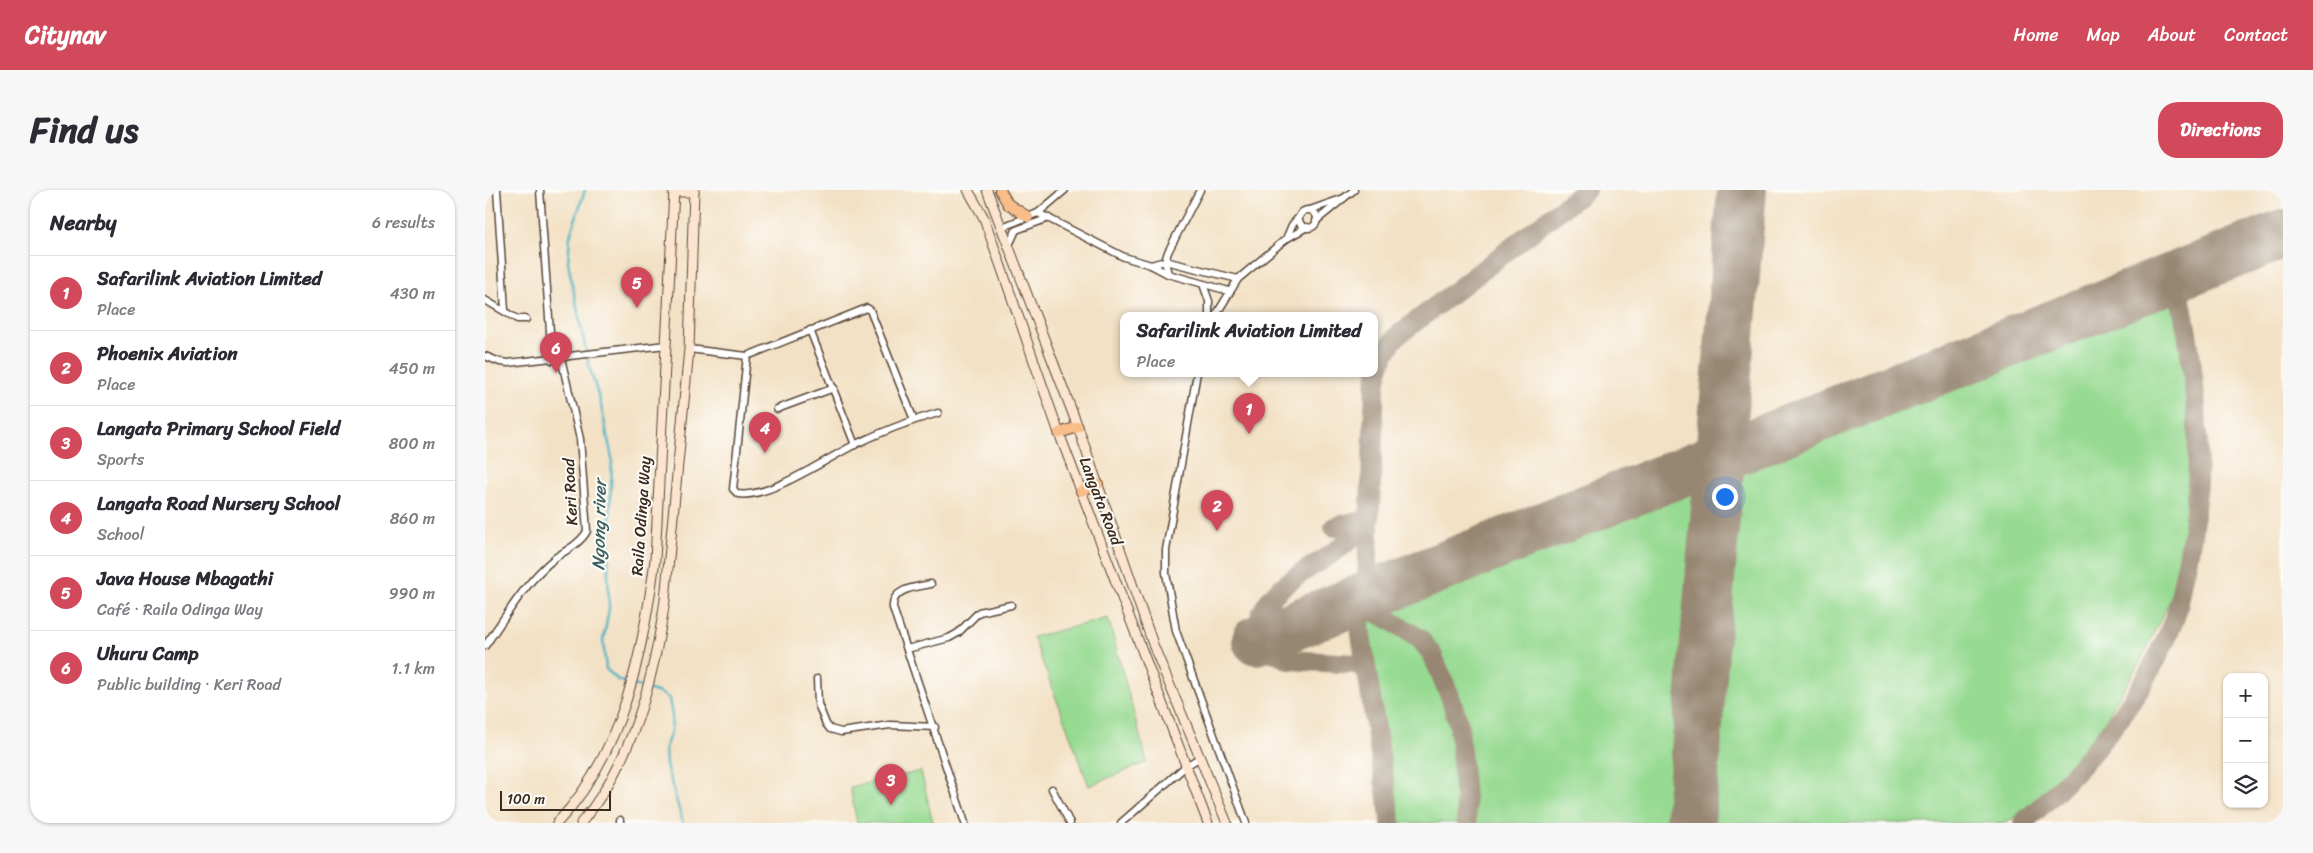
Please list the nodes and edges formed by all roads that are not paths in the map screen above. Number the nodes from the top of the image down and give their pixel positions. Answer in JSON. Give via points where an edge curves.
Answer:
{"nodes":[{"id":1,"x":497,"y":190,"type":"edge"},
{"id":2,"x":541,"y":190,"type":"edge"},
{"id":3,"x":969,"y":190,"type":"edge"},
{"id":4,"x":987,"y":190,"type":"edge"},
{"id":5,"x":1000,"y":190,"type":"edge"},
{"id":6,"x":1063,"y":190,"type":"edge"},
{"id":7,"x":1200,"y":190,"type":"edge"},
{"id":8,"x":1354,"y":190,"type":"edge"},
{"id":9,"x":674,"y":191,"type":"edge"},
{"id":10,"x":694,"y":191,"type":"edge"},
{"id":11,"x":1344,"y":198,"type":"junction"},
{"id":12,"x":1310,"y":210,"type":"junction"},
{"id":13,"x":1033,"y":215,"type":"junction"},
{"id":14,"x":1299,"y":217,"type":"junction"},
{"id":15,"x":1049,"y":218,"type":"junction"},
{"id":16,"x":1316,"y":222,"type":"junction"},
{"id":17,"x":1002,"y":227,"type":"junction"},
{"id":18,"x":1307,"y":227,"type":"junction"},
{"id":19,"x":1286,"y":239,"type":"junction"},
{"id":20,"x":1009,"y":245,"type":"junction"},
{"id":21,"x":1165,"y":261,"type":"junction"},
{"id":22,"x":1151,"y":265,"type":"junction"},
{"id":23,"x":1168,"y":274,"type":"junction"},
{"id":24,"x":1238,"y":279,"type":"junction"},
{"id":25,"x":1203,"y":284,"type":"junction"},
{"id":26,"x":1229,"y":291,"type":"junction"},
{"id":27,"x":485,"y":300,"type":"edge"},
{"id":28,"x":505,"y":310,"type":"junction"},
{"id":29,"x":1209,"y":312,"type":"edge"},
{"id":30,"x":1218,"y":312,"type":"edge"},
{"id":31,"x":526,"y":319,"type":"dead end"},
{"id":32,"x":810,"y":330,"type":"junction"},
{"id":33,"x":666,"y":345,"type":"junction"},
{"id":34,"x":689,"y":349,"type":"junction"},
{"id":35,"x":485,"y":356,"type":"edge"},
{"id":36,"x":747,"y":356,"type":"junction"},
{"id":37,"x":561,"y":358,"type":"junction"},
{"id":38,"x":552,"y":360,"type":"junction"},
{"id":39,"x":1196,"y":377,"type":"edge"},
{"id":40,"x":834,"y":388,"type":"junction"},
{"id":41,"x":777,"y":409,"type":"dead end"},
{"id":42,"x":937,"y":413,"type":"dead end"},
{"id":43,"x":914,"y":420,"type":"junction"},
{"id":44,"x":1078,"y":427,"type":"junction"},
{"id":45,"x":1059,"y":433,"type":"junction"},
{"id":46,"x":855,"y":445,"type":"junction"},
{"id":47,"x":1098,"y":484,"type":"junction"},
{"id":48,"x":1081,"y":491,"type":"junction"},
{"id":49,"x":658,"y":494,"type":"junction"},
{"id":50,"x":675,"y":494,"type":"junction"},
{"id":51,"x":931,"y":584,"type":"dead end"},
{"id":52,"x":1011,"y":604,"type":"dead end"},
{"id":53,"x":485,"y":646,"type":"edge"},
{"id":54,"x":907,"y":649,"type":"junction"},
{"id":55,"x":817,"y":679,"type":"dead end"},
{"id":56,"x":935,"y":727,"type":"junction"},
{"id":57,"x":1199,"y":758,"type":"junction"},
{"id":58,"x":1186,"y":766,"type":"junction"},
{"id":59,"x":1052,"y":789,"type":"dead end"},
{"id":60,"x":557,"y":823,"type":"edge"},
{"id":61,"x":581,"y":823,"type":"edge"},
{"id":62,"x":965,"y":823,"type":"edge"},
{"id":63,"x":1069,"y":823,"type":"edge"},
{"id":64,"x":1121,"y":823,"type":"edge"},
{"id":65,"x":1208,"y":823,"type":"edge"},
{"id":66,"x":1227,"y":823,"type":"edge"},
{"id":67,"x":1246,"y":823,"type":"edge"}],
"edges":[{"from":1,"to":28,"type":"street"},
{"from":2,"to":38,"type":"street"},
{"from":3,"to":45,"type":"main road","name":"Langata Road","via":[[984,218]]},
{"from":4,"to":17,"type":"main road","name":"Langata Road"},
{"from":5,"to":13,"type":"main road","via":[[1008,204]]},
{"from":6,"to":13,"type":"street"},
{"from":7,"to":21,"type":"street","via":[[1174,237]]},
{"from":8,"to":11,"type":"street"},
{"from":9,"to":10,"type":"main road"},
{"from":9,"to":33,"type":"main road","name":"Raila Odinga Way"},
{"from":10,"to":34,"type":"main road","name":"Raila Odinga Way"},
{"from":11,"to":12,"type":"street"},
{"from":11,"to":16,"type":"street"},
{"from":12,"to":14,"type":"street","via":[[1302,212]]},
{"from":12,"to":16,"type":"street","via":[[1316,216]]},
{"from":13,"to":15,"type":"street"},
{"from":13,"to":17,"type":"street"},
{"from":14,"to":18,"type":"street","via":[[1300,223]]},
{"from":14,"to":19,"type":"street"},
{"from":15,"to":20,"type":"street","via":[[1016,230]]},
{"from":15,"to":22,"type":"street","via":[[1124,257]]},
{"from":16,"to":18,"type":"street"},
{"from":17,"to":20,"type":"main road","name":"Langata Road"},
{"from":18,"to":19,"type":"street"},
{"from":19,"to":24,"type":"street"},
{"from":20,"to":44,"type":"main road","name":"Langata Road"},
{"from":21,"to":22,"type":"street"},
{"from":21,"to":23,"type":"street"},
{"from":21,"to":24,"type":"street"},
{"from":22,"to":23,"type":"street"},
{"from":23,"to":25,"type":"street"},
{"from":24,"to":26,"type":"street"},
{"from":25,"to":26,"type":"street"},
{"from":25,"to":29,"type":"street"},
{"from":26,"to":30,"type":"street"},
{"from":27,"to":28,"type":"street"},
{"from":28,"to":31,"type":"street","via":[[517,319]]},
{"from":32,"to":36,"type":"street"},
{"from":32,"to":40,"type":"street"},
{"from":32,"to":43,"type":"street","via":[[863,308],[870,310]]},
{"from":33,"to":37,"type":"street"},
{"from":33,"to":49,"type":"main road","name":"Raila Odinga Way"},
{"from":34,"to":36,"type":"street"},
{"from":34,"to":50,"type":"main road","name":"Raila Odinga Way"},
{"from":35,"to":38,"type":"street","via":[[508,363]]},
{"from":36,"to":46,"type":"street","via":[[734,492],[757,494]]},
{"from":37,"to":38,"type":"street"},
{"from":37,"to":53,"type":"street","name":"Keri Road","via":[[580,439],[587,531],[581,540],[547,564]]},
{"from":39,"to":67,"type":"street","via":[[1166,550],[1166,573],[1176,630]]},
{"from":40,"to":41,"type":"street"},
{"from":40,"to":46,"type":"street"},
{"from":42,"to":43,"type":"street"},
{"from":43,"to":46,"type":"street"},
{"from":44,"to":45,"type":"main road"},
{"from":44,"to":47,"type":"main road","name":"Langata Road"},
{"from":45,"to":48,"type":"main road","name":"Langata Road"},
{"from":47,"to":48,"type":"main road"},
{"from":47,"to":57,"type":"main road","name":"Langata Road","via":[[1154,648]]},
{"from":48,"to":58,"type":"main road","name":"Langata Road"},
{"from":49,"to":50,"type":"main road"},
{"from":49,"to":60,"type":"main road","name":"Raila Odinga Way","via":[[655,560],[647,621],[633,680],[610,743],[590,781]]},
{"from":50,"to":61,"type":"main road","name":"Raila Odinga Way","via":[[665,600],[649,685],[609,782]]},
{"from":51,"to":54,"type":"street","via":[[903,590],[893,602]]},
{"from":52,"to":54,"type":"street","via":[[979,612],[949,638]]},
{"from":54,"to":56,"type":"street"},
{"from":55,"to":56,"type":"street","via":[[818,704],[830,729],[841,732],[891,725]]},
{"from":56,"to":62,"type":"street"},
{"from":57,"to":58,"type":"street"},
{"from":57,"to":66,"type":"main road","name":"Langata Road"},
{"from":58,"to":64,"type":"street"},
{"from":58,"to":65,"type":"main road","name":"Langata Road"},
{"from":59,"to":63,"type":"street"}]}
